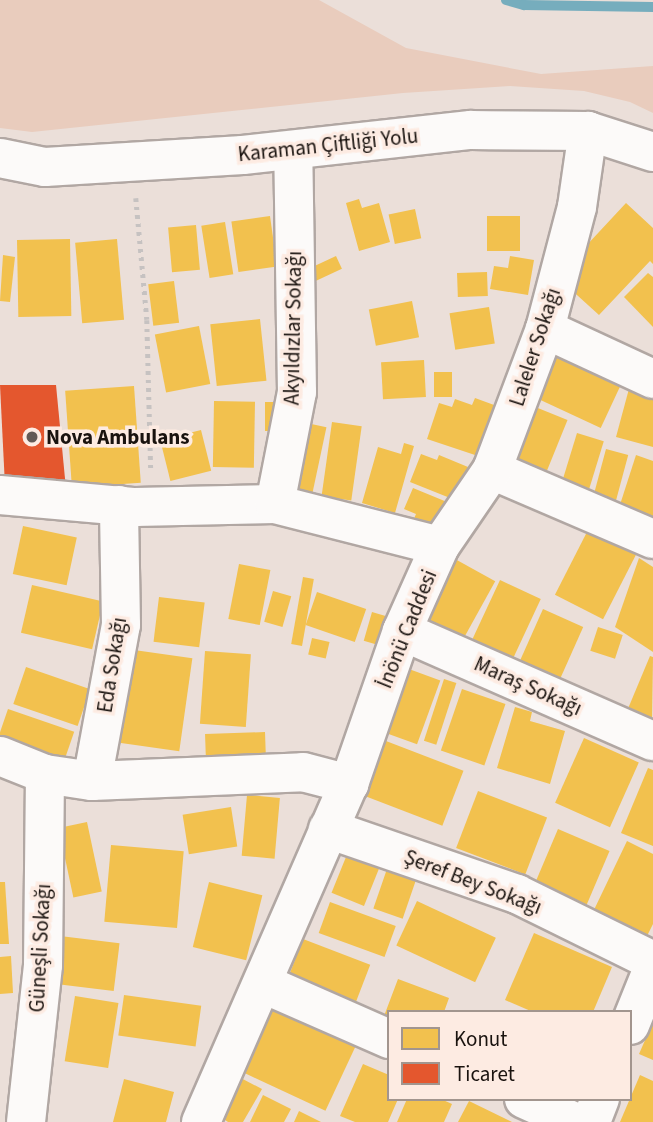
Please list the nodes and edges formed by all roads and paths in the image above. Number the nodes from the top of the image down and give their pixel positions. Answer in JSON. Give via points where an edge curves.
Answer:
{"nodes":[{"id":1,"x":588,"y":131,"type":"junction"},
{"id":2,"x":293,"y":150,"type":"junction"},
{"id":3,"x":653,"y":152,"type":"edge"},
{"id":4,"x":0,"y":158,"type":"edge"},
{"id":5,"x":132,"y":159,"type":"junction"},
{"id":6,"x":45,"y":167,"type":"junction"},
{"id":7,"x":0,"y":171,"type":"edge"},
{"id":8,"x":545,"y":329,"type":"junction"},
{"id":9,"x":653,"y":379,"type":"edge"},
{"id":10,"x":492,"y":470,"type":"junction"},
{"id":11,"x":0,"y":495,"type":"edge"},
{"id":12,"x":275,"y":504,"type":"junction"},
{"id":13,"x":136,"y":506,"type":"junction"},
{"id":14,"x":653,"y":539,"type":"edge"},
{"id":15,"x":440,"y":546,"type":"junction"},
{"id":16,"x":402,"y":632,"type":"junction"},
{"id":17,"x":653,"y":741,"type":"edge"},
{"id":18,"x":0,"y":757,"type":"edge"},
{"id":19,"x":44,"y":774,"type":"junction"},
{"id":20,"x":92,"y":781,"type":"junction"},
{"id":21,"x":349,"y":784,"type":"junction"},
{"id":22,"x":328,"y":829,"type":"junction"},
{"id":23,"x":653,"y":961,"type":"edge"},
{"id":24,"x":653,"y":968,"type":"edge"},
{"id":25,"x":264,"y":984,"type":"junction"},
{"id":26,"x":632,"y":1020,"type":"edge"},
{"id":27,"x":387,"y":1038,"type":"edge"},
{"id":28,"x":528,"y":1101,"type":"edge"},
{"id":29,"x":599,"y":1101,"type":"edge"},
{"id":30,"x":26,"y":1122,"type":"edge"},
{"id":31,"x":201,"y":1122,"type":"edge"},
{"id":32,"x":575,"y":1122,"type":"edge"},
{"id":33,"x":591,"y":1122,"type":"edge"}],
"edges":[{"from":1,"to":2,"type":"street","name":"Karaman Çiftliği Yolu","via":[[471,130]]},
{"from":1,"to":3,"type":"street","name":"Karaman Çiftliği Yolu"},
{"from":1,"to":8,"type":"street","name":"Laleler Sokağı","via":[[577,207]]},
{"from":2,"to":5,"type":"street","name":"Karaman Çiftliği Yolu"},
{"from":2,"to":12,"type":"street","name":"Akyıldızlar Sokağı","via":[[297,392]]},
{"from":4,"to":6,"type":"street","name":"Karaman Çiftliği Yolu"},
{"from":5,"to":6,"type":"street","name":"Karaman Çiftliği Yolu"},
{"from":5,"to":13,"type":"path","via":[[147,320]]},
{"from":6,"to":7,"type":"street"},
{"from":8,"to":9,"type":"street"},
{"from":8,"to":10,"type":"street","name":"Laleler Sokağı"},
{"from":10,"to":14,"type":"street"},
{"from":10,"to":15,"type":"street","name":"Laleler Sokağı"},
{"from":11,"to":13,"type":"street","name":"İnönü Caddesi"},
{"from":12,"to":13,"type":"street","name":"İnönü Caddesi"},
{"from":12,"to":15,"type":"street","name":"İnönü Caddesi"},
{"from":13,"to":20,"type":"street","name":"Eda Sokağı","via":[[121,625]]},
{"from":15,"to":16,"type":"street","name":"İnönü Caddesi"},
{"from":16,"to":17,"type":"street","name":"Maraş Sokağı"},
{"from":16,"to":21,"type":"street","name":"İnönü Caddesi"},
{"from":18,"to":19,"type":"street"},
{"from":19,"to":20,"type":"street"},
{"from":19,"to":30,"type":"street","name":"Güneşli Sokağı","via":[[43,965]]},
{"from":20,"to":21,"type":"street","via":[[303,772]]},
{"from":21,"to":22,"type":"street","name":"İnönü Caddesi"},
{"from":22,"to":23,"type":"street","name":"Şeref Bey Sokağı","via":[[517,894]]},
{"from":22,"to":25,"type":"street","name":"İnönü Caddesi"},
{"from":24,"to":26,"type":"street"},
{"from":25,"to":27,"type":"street"},
{"from":25,"to":31,"type":"street","name":"İnönü Caddesi"},
{"from":28,"to":32,"type":"street"},
{"from":29,"to":33,"type":"street"}]}
